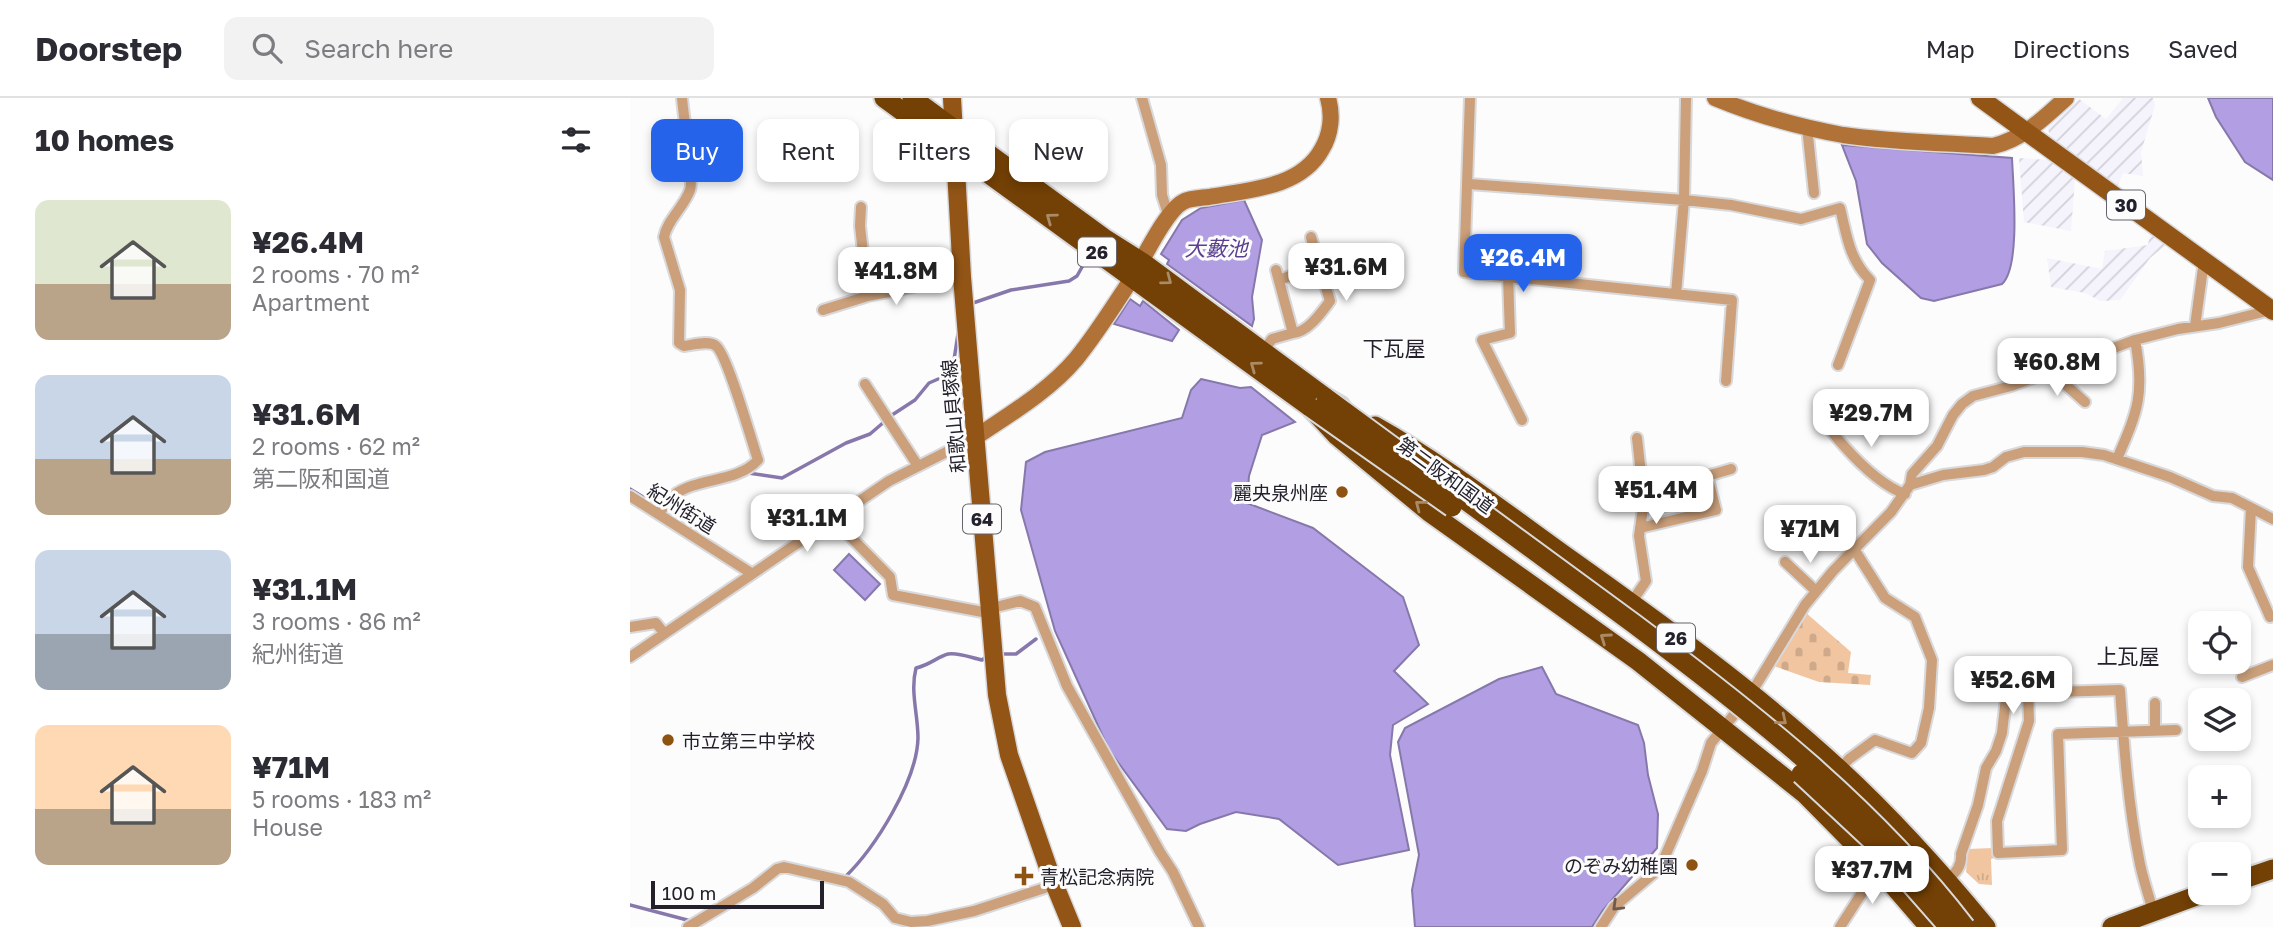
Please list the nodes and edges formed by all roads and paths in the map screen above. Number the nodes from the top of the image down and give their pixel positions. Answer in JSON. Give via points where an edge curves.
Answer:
{"nodes":[{"id":1,"x":682,"y":98,"type":"edge"},
{"id":2,"x":884,"y":98,"type":"edge"},
{"id":3,"x":912,"y":98,"type":"edge"},
{"id":4,"x":952,"y":98,"type":"edge"},
{"id":5,"x":1142,"y":98,"type":"edge"},
{"id":6,"x":1328,"y":98,"type":"edge"},
{"id":7,"x":1471,"y":98,"type":"edge"},
{"id":8,"x":1686,"y":98,"type":"edge"},
{"id":9,"x":1715,"y":98,"type":"edge"},
{"id":10,"x":1980,"y":98,"type":"edge"},
{"id":11,"x":2066,"y":98,"type":"edge"},
{"id":12,"x":913,"y":119,"type":"edge"},
{"id":13,"x":940,"y":119,"type":"edge"},
{"id":14,"x":953,"y":119,"type":"edge"},
{"id":15,"x":1807,"y":127,"type":"junction"},
{"id":16,"x":2025,"y":132,"type":"junction"},
{"id":17,"x":995,"y":159,"type":"edge"},
{"id":18,"x":995,"y":176,"type":"edge"},
{"id":19,"x":958,"y":182,"type":"edge"},
{"id":20,"x":1469,"y":184,"type":"junction"},
{"id":21,"x":1814,"y":193,"type":"dead end"},
{"id":22,"x":1684,"y":200,"type":"junction"},
{"id":23,"x":861,"y":207,"type":"dead end"},
{"id":24,"x":1168,"y":214,"type":"junction"},
{"id":25,"x":1311,"y":237,"type":"dead end"},
{"id":26,"x":2204,"y":261,"type":"junction"},
{"id":27,"x":1320,"y":265,"type":"junction"},
{"id":28,"x":1137,"y":269,"type":"junction"},
{"id":29,"x":962,"y":277,"type":"junction"},
{"id":30,"x":1508,"y":277,"type":"junction"},
{"id":31,"x":1676,"y":294,"type":"junction"},
{"id":32,"x":868,"y":296,"type":"junction"},
{"id":33,"x":823,"y":310,"type":"dead end"},
{"id":34,"x":2272,"y":310,"type":"edge"},
{"id":35,"x":2195,"y":326,"type":"junction"},
{"id":36,"x":1293,"y":333,"type":"junction"},
{"id":37,"x":2134,"y":340,"type":"junction"},
{"id":38,"x":1264,"y":351,"type":"junction"},
{"id":39,"x":1838,"y":365,"type":"dead end"},
{"id":40,"x":2049,"y":370,"type":"junction"},
{"id":41,"x":1726,"y":381,"type":"dead end"},
{"id":42,"x":865,"y":384,"type":"dead end"},
{"id":43,"x":1318,"y":402,"type":"junction"},
{"id":44,"x":2085,"y":402,"type":"dead end"},
{"id":45,"x":1522,"y":420,"type":"dead end"},
{"id":46,"x":1826,"y":425,"type":"dead end"},
{"id":47,"x":976,"y":437,"type":"junction"},
{"id":48,"x":1637,"y":438,"type":"dead end"},
{"id":49,"x":1865,"y":448,"type":"dead end"},
{"id":50,"x":1857,"y":458,"type":"junction"},
{"id":51,"x":2117,"y":459,"type":"junction"},
{"id":52,"x":918,"y":466,"type":"junction"},
{"id":53,"x":1731,"y":468,"type":"dead end"},
{"id":54,"x":1908,"y":489,"type":"junction"},
{"id":55,"x":630,"y":496,"type":"edge"},
{"id":56,"x":2251,"y":508,"type":"junction"},
{"id":57,"x":659,"y":513,"type":"junction"},
{"id":58,"x":832,"y":518,"type":"junction"},
{"id":59,"x":2273,"y":519,"type":"edge"},
{"id":60,"x":1640,"y":528,"type":"junction"},
{"id":61,"x":1854,"y":549,"type":"junction"},
{"id":62,"x":1785,"y":562,"type":"dead end"},
{"id":63,"x":751,"y":573,"type":"junction"},
{"id":64,"x":1816,"y":591,"type":"junction"},
{"id":65,"x":1631,"y":603,"type":"junction"},
{"id":66,"x":988,"y":611,"type":"junction"},
{"id":67,"x":2270,"y":617,"type":"dead end"},
{"id":68,"x":630,"y":627,"type":"edge"},
{"id":69,"x":664,"y":633,"type":"junction"},
{"id":70,"x":630,"y":657,"type":"edge"},
{"id":71,"x":2017,"y":665,"type":"dead end"},
{"id":72,"x":2273,"y":665,"type":"edge"},
{"id":73,"x":2242,"y":677,"type":"dead end"},
{"id":74,"x":1750,"y":695,"type":"junction"},
{"id":75,"x":2155,"y":703,"type":"dead end"},
{"id":76,"x":1722,"y":726,"type":"junction"},
{"id":77,"x":2176,"y":730,"type":"dead end"},
{"id":78,"x":2123,"y":731,"type":"junction"},
{"id":79,"x":2155,"y":731,"type":"junction"},
{"id":80,"x":1839,"y":770,"type":"junction"},
{"id":81,"x":1878,"y":868,"type":"junction"},
{"id":82,"x":2273,"y":869,"type":"edge"},
{"id":83,"x":2251,"y":877,"type":"edge"},
{"id":84,"x":1947,"y":881,"type":"junction"},
{"id":85,"x":1054,"y":885,"type":"junction"},
{"id":86,"x":2188,"y":899,"type":"edge"},
{"id":87,"x":2153,"y":912,"type":"junction"},
{"id":88,"x":688,"y":927,"type":"edge"},
{"id":89,"x":1072,"y":927,"type":"edge"},
{"id":90,"x":1199,"y":927,"type":"edge"},
{"id":91,"x":1601,"y":927,"type":"edge"},
{"id":92,"x":1840,"y":927,"type":"edge"},
{"id":93,"x":1929,"y":927,"type":"edge"},
{"id":94,"x":1948,"y":927,"type":"edge"},
{"id":95,"x":1965,"y":927,"type":"edge"},
{"id":96,"x":1986,"y":927,"type":"edge"},
{"id":97,"x":2112,"y":927,"type":"edge"}],
"edges":[{"from":1,"to":57,"type":"street","via":[[692,188],[665,228],[664,237],[680,290],[679,343],[709,343],[719,349],[758,460],[749,470],[675,495]]},
{"from":2,"to":12,"type":"highway","name":"第二阪和国道","number":"26"},
{"from":3,"to":13,"type":"highway","name":"第二阪和国道","number":"26"},
{"from":4,"to":14,"type":"main road","name":"和歌山貝塚線","number":"64"},
{"from":5,"to":24,"type":"street","via":[[1161,165],[1161,195]]},
{"from":6,"to":24,"type":"street","via":[[1331,122],[1326,142],[1309,166],[1267,187],[1184,201]]},
{"from":7,"to":20,"type":"street"},
{"from":8,"to":22,"type":"street"},
{"from":9,"to":15,"type":"street"},
{"from":10,"to":16,"type":"main road","number":"30"},
{"from":11,"to":16,"type":"street"},
{"from":15,"to":16,"type":"street","via":[[1846,135],[1993,146]]},
{"from":15,"to":21,"type":"street"},
{"from":16,"to":26,"type":"main road","number":"30"},
{"from":17,"to":28,"type":"highway","name":"第二阪和国道","number":"26","via":[[1104,238]]},
{"from":28,"to":18,"type":"highway","name":"第二阪和国道","number":"26","one_way":true},
{"from":19,"to":29,"type":"main road","name":"和歌山貝塚線","number":"64"},
{"from":20,"to":22,"type":"street"},
{"from":20,"to":30,"type":"street","via":[[1464,272]]},
{"from":22,"to":31,"type":"street"},
{"from":22,"to":39,"type":"street","via":[[1801,219],[1840,208],[1857,267],[1870,280]]},
{"from":23,"to":32,"type":"street"},
{"from":24,"to":28,"type":"street"},
{"from":25,"to":27,"type":"street"},
{"from":26,"to":34,"type":"main road","number":"30"},
{"from":26,"to":35,"type":"street"},
{"from":27,"to":36,"type":"street","via":[[1330,301],[1321,314]]},
{"from":27,"to":36,"type":"street","via":[[1277,275],[1278,300]]},
{"from":28,"to":38,"type":"highway","name":"第二阪和国道","number":"26","one_way":true},
{"from":43,"to":28,"type":"highway","name":"第二阪和国道","number":"26","one_way":true},
{"from":28,"to":47,"type":"street","via":[[1075,360]]},
{"from":29,"to":32,"type":"street"},
{"from":29,"to":47,"type":"main road","name":"和歌山貝塚線","number":"64"},
{"from":30,"to":31,"type":"street"},
{"from":30,"to":45,"type":"street","via":[[1510,333],[1482,340]]},
{"from":31,"to":41,"type":"street","via":[[1732,300]]},
{"from":32,"to":33,"type":"street"},
{"from":34,"to":35,"type":"street"},
{"from":35,"to":37,"type":"street"},
{"from":36,"to":38,"type":"street","via":[[1272,339]]},
{"from":37,"to":40,"type":"street"},
{"from":37,"to":51,"type":"street","via":[[2140,396]]},
{"from":38,"to":43,"type":"highway","name":"第二阪和国道","number":"26"},
{"from":40,"to":44,"type":"street"},
{"from":40,"to":54,"type":"street","via":[[1983,392],[1962,404],[1937,446],[1912,474]]},
{"from":42,"to":52,"type":"street"},
{"from":43,"to":65,"type":"highway","number":"26","via":[[1419,451]]},
{"from":76,"to":43,"type":"highway","number":"26","one_way":true,"via":[[1429,512],[1337,436]]},
{"from":43,"to":94,"type":"highway","name":"第二阪和国道","number":"26","bridge":true,"via":[[1728,712],[1876,844]]},
{"from":43,"to":95,"type":"highway","name":"第二阪和国道","number":"26","bridge":true,"via":[[1730,696],[1887,836]]},
{"from":46,"to":50,"type":"street"},
{"from":47,"to":52,"type":"street"},
{"from":47,"to":66,"type":"main road","name":"和歌山貝塚線","number":"64"},
{"from":48,"to":60,"type":"street","via":[[1644,500]]},
{"from":49,"to":50,"type":"street"},
{"from":50,"to":54,"type":"street","via":[[1892,490]]},
{"from":51,"to":54,"type":"street","via":[[2082,452],[2024,452],[1984,470],[1943,475]]},
{"from":51,"to":56,"type":"street"},
{"from":52,"to":58,"type":"street"},
{"from":53,"to":60,"type":"street","via":[[1707,476],[1716,510]]},
{"from":54,"to":61,"type":"street"},
{"from":55,"to":57,"type":"street","name":"紀州街道"},
{"from":56,"to":59,"type":"street"},
{"from":56,"to":67,"type":"street","via":[[2248,567]]},
{"from":57,"to":63,"type":"street","name":"紀州街道"},
{"from":58,"to":63,"type":"street"},
{"from":58,"to":66,"type":"street","via":[[890,577],[892,595]]},
{"from":60,"to":65,"type":"street","via":[[1646,581]]},
{"from":61,"to":64,"type":"street"},
{"from":61,"to":80,"type":"street","via":[[1885,598],[1915,617],[1932,660],[1929,708],[1922,743],[1912,753],[1875,740]]},
{"from":62,"to":64,"type":"street"},
{"from":63,"to":69,"type":"street"},
{"from":64,"to":74,"type":"street"},
{"from":65,"to":74,"type":"highway","number":"26"},
{"from":66,"to":85,"type":"main road","name":"和歌山貝塚線","number":"64","via":[[996,695],[1009,755]]},
{"from":66,"to":90,"type":"street","via":[[1020,601],[1035,607],[1067,686],[1173,872]]},
{"from":68,"to":69,"type":"street","via":[[656,623]]},
{"from":69,"to":70,"type":"street"},
{"from":71,"to":84,"type":"street","via":[[2007,689],[2002,733],[1986,768],[1962,862]]},
{"from":72,"to":73,"type":"street"},
{"from":74,"to":76,"type":"street"},
{"from":74,"to":80,"type":"highway","number":"26","one_way":true},
{"from":75,"to":79,"type":"street"},
{"from":76,"to":81,"type":"highway","number":"26","via":[[1805,794]]},
{"from":76,"to":91,"type":"street","one_way":true,"via":[[1660,868],[1614,907]]},
{"from":77,"to":79,"type":"street"},
{"from":78,"to":78,"type":"street","via":[[2120,690],[2028,693],[2029,721],[1997,821],[1998,853],[2062,850],[2059,734]]},
{"from":78,"to":79,"type":"street"},
{"from":78,"to":87,"type":"street","via":[[2139,860]]},
{"from":80,"to":84,"type":"highway","number":"26"},
{"from":81,"to":92,"type":"street"},
{"from":81,"to":93,"type":"highway","number":"26"},
{"from":82,"to":83,"type":"highway"},
{"from":84,"to":96,"type":"highway","number":"26"},
{"from":85,"to":88,"type":"street","via":[[974,911],[911,922],[895,918],[883,904],[849,882],[784,867]]},
{"from":85,"to":89,"type":"main road","name":"和歌山貝塚線","number":"64"},
{"from":86,"to":87,"type":"highway"},
{"from":87,"to":97,"type":"highway"}]}
